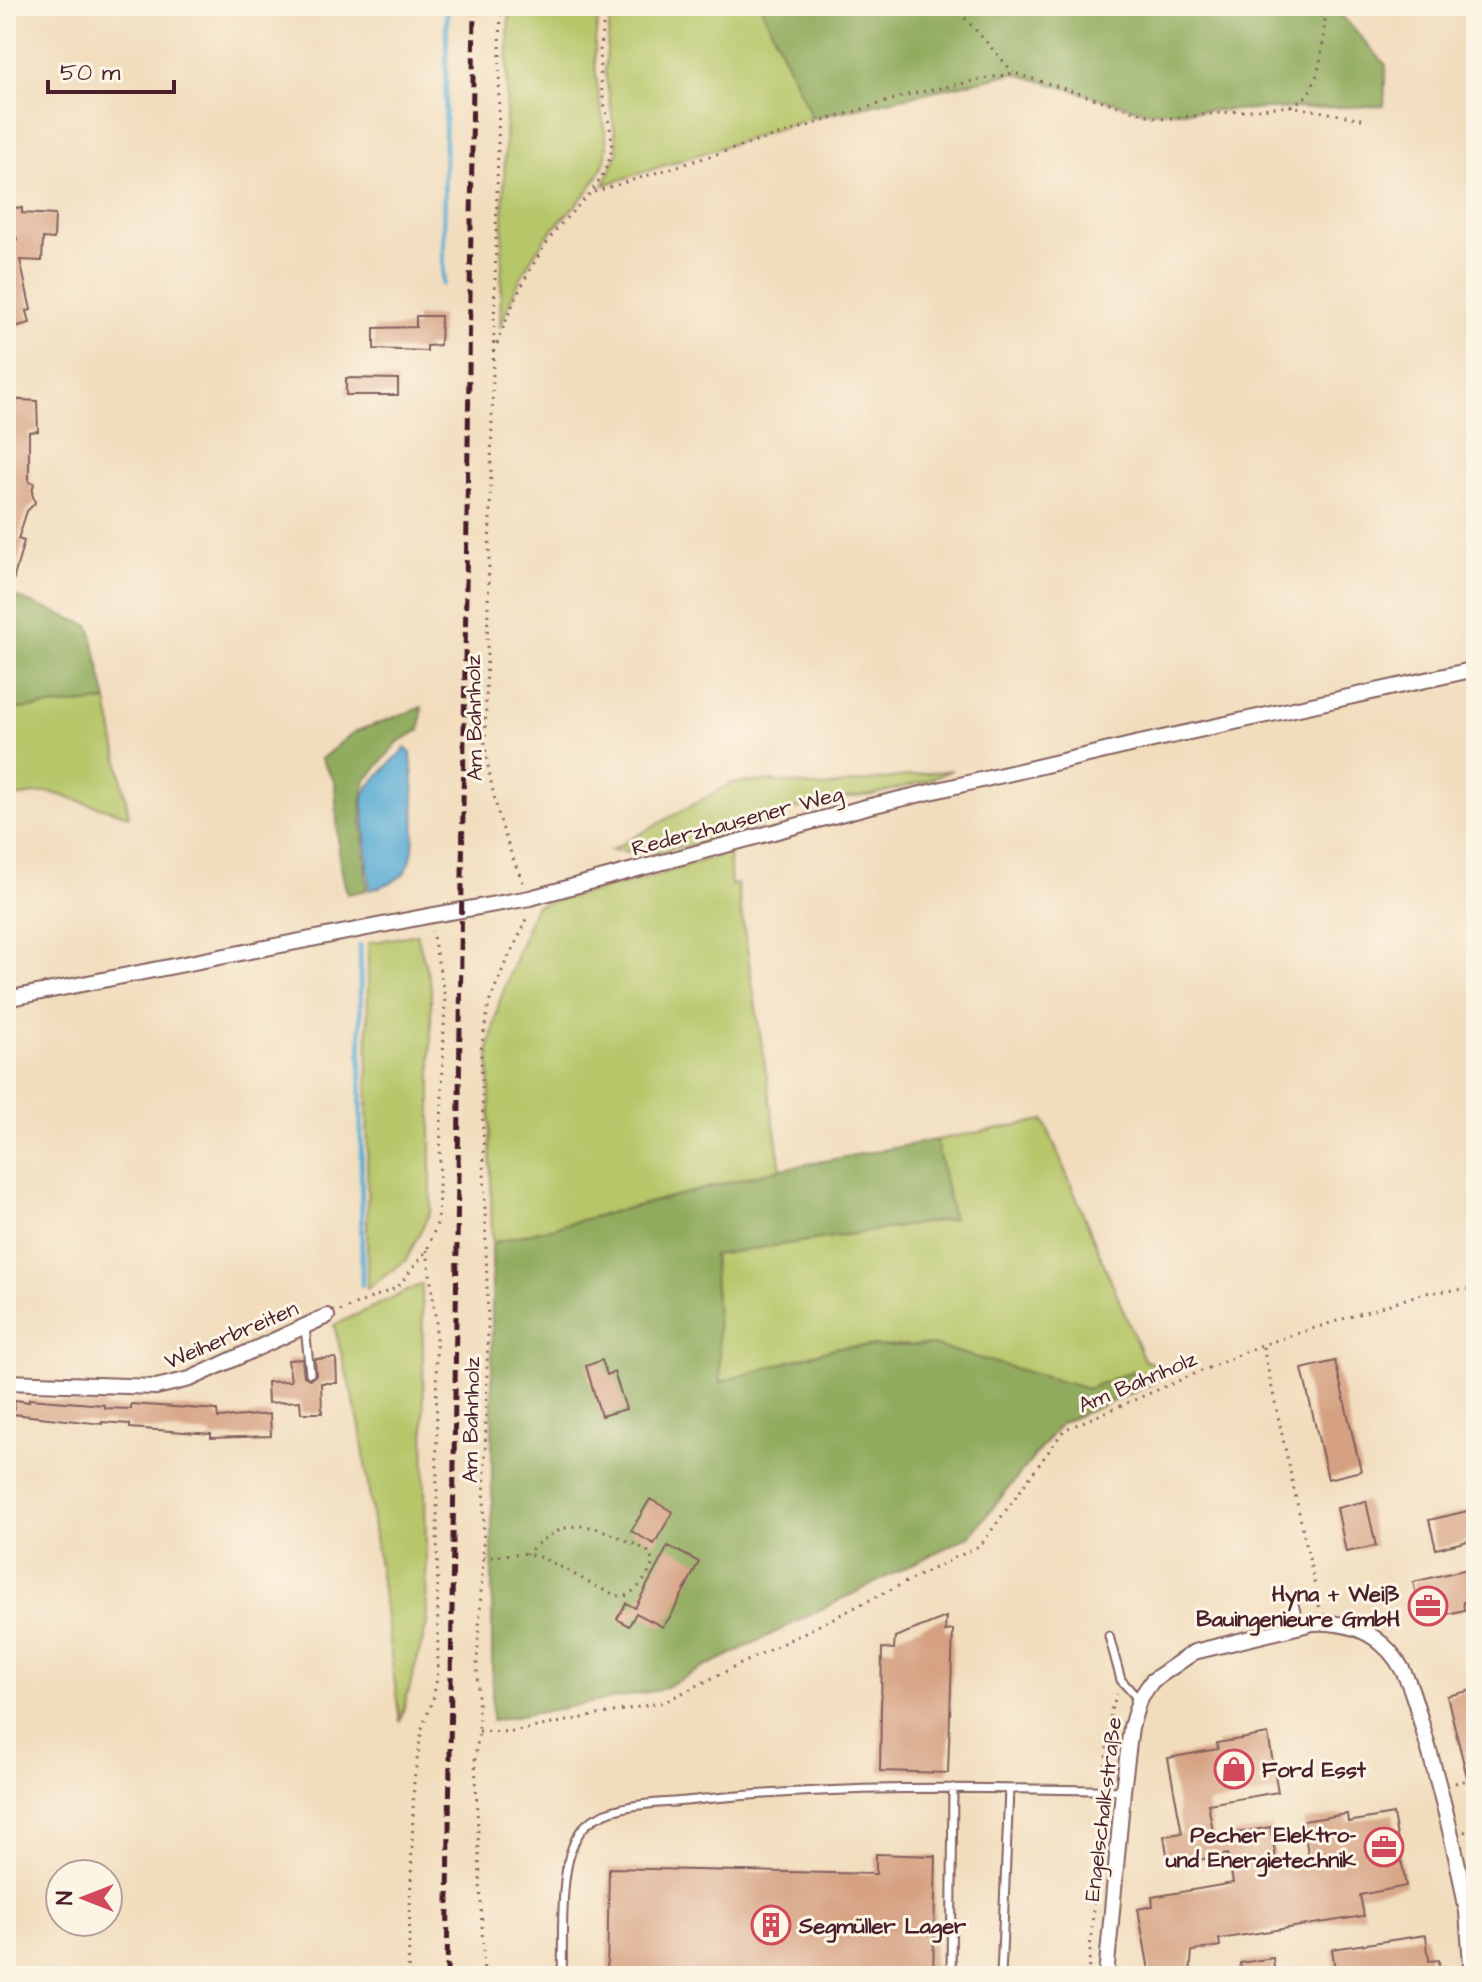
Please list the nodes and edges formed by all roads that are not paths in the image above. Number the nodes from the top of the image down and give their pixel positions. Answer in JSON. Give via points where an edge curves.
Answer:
{"nodes":[{"id":1,"x":1476,"y":669,"type":"edge"},
{"id":2,"x":6,"y":999,"type":"edge"},
{"id":3,"x":327,"y":1316,"type":"road end"},
{"id":4,"x":305,"y":1328,"type":"junction"},
{"id":5,"x":310,"y":1373,"type":"dead end"},
{"id":6,"x":6,"y":1382,"type":"edge"},
{"id":7,"x":1293,"y":1601,"type":"dead end"},
{"id":8,"x":1306,"y":1624,"type":"junction"},
{"id":9,"x":1109,"y":1636,"type":"dead end"},
{"id":10,"x":1139,"y":1700,"type":"junction"},
{"id":11,"x":953,"y":1788,"type":"junction"},
{"id":12,"x":1009,"y":1789,"type":"junction"},
{"id":13,"x":1123,"y":1791,"type":"junction"},
{"id":14,"x":1471,"y":1911,"type":"edge"},
{"id":15,"x":562,"y":1976,"type":"edge"},
{"id":16,"x":951,"y":1976,"type":"edge"},
{"id":17,"x":1001,"y":1976,"type":"edge"},
{"id":18,"x":1106,"y":1976,"type":"edge"},
{"id":19,"x":1472,"y":1976,"type":"edge"}],
"edges":[{"from":1,"to":2,"type":"street","name":"Rederzhausener Weg","via":[[866,807],[530,898]]},
{"from":3,"to":4,"type":"street","name":"Weiherbreiten"},
{"from":4,"to":5,"type":"lane"},
{"from":4,"to":6,"type":"street","name":"Weiherbreiten","via":[[190,1379],[156,1387]]},
{"from":7,"to":8,"type":"lane"},
{"from":8,"to":10,"type":"street","name":"Engelschalkstraße","via":[[1194,1652],[1152,1681]]},
{"from":8,"to":14,"type":"street","via":[[1340,1624],[1369,1635],[1383,1644],[1406,1676]]},
{"from":9,"to":10,"type":"lane","via":[[1121,1680]]},
{"from":10,"to":13,"type":"street","name":"Engelschalkstraße"},
{"from":11,"to":12,"type":"lane"},
{"from":11,"to":15,"type":"lane","via":[[753,1794],[627,1807],[599,1816],[574,1838],[567,1861]]},
{"from":11,"to":16,"type":"lane"},
{"from":12,"to":13,"type":"lane"},
{"from":12,"to":17,"type":"lane"},
{"from":13,"to":18,"type":"street","name":"Engelschalkstraße"},
{"from":14,"to":19,"type":"street"}]}
